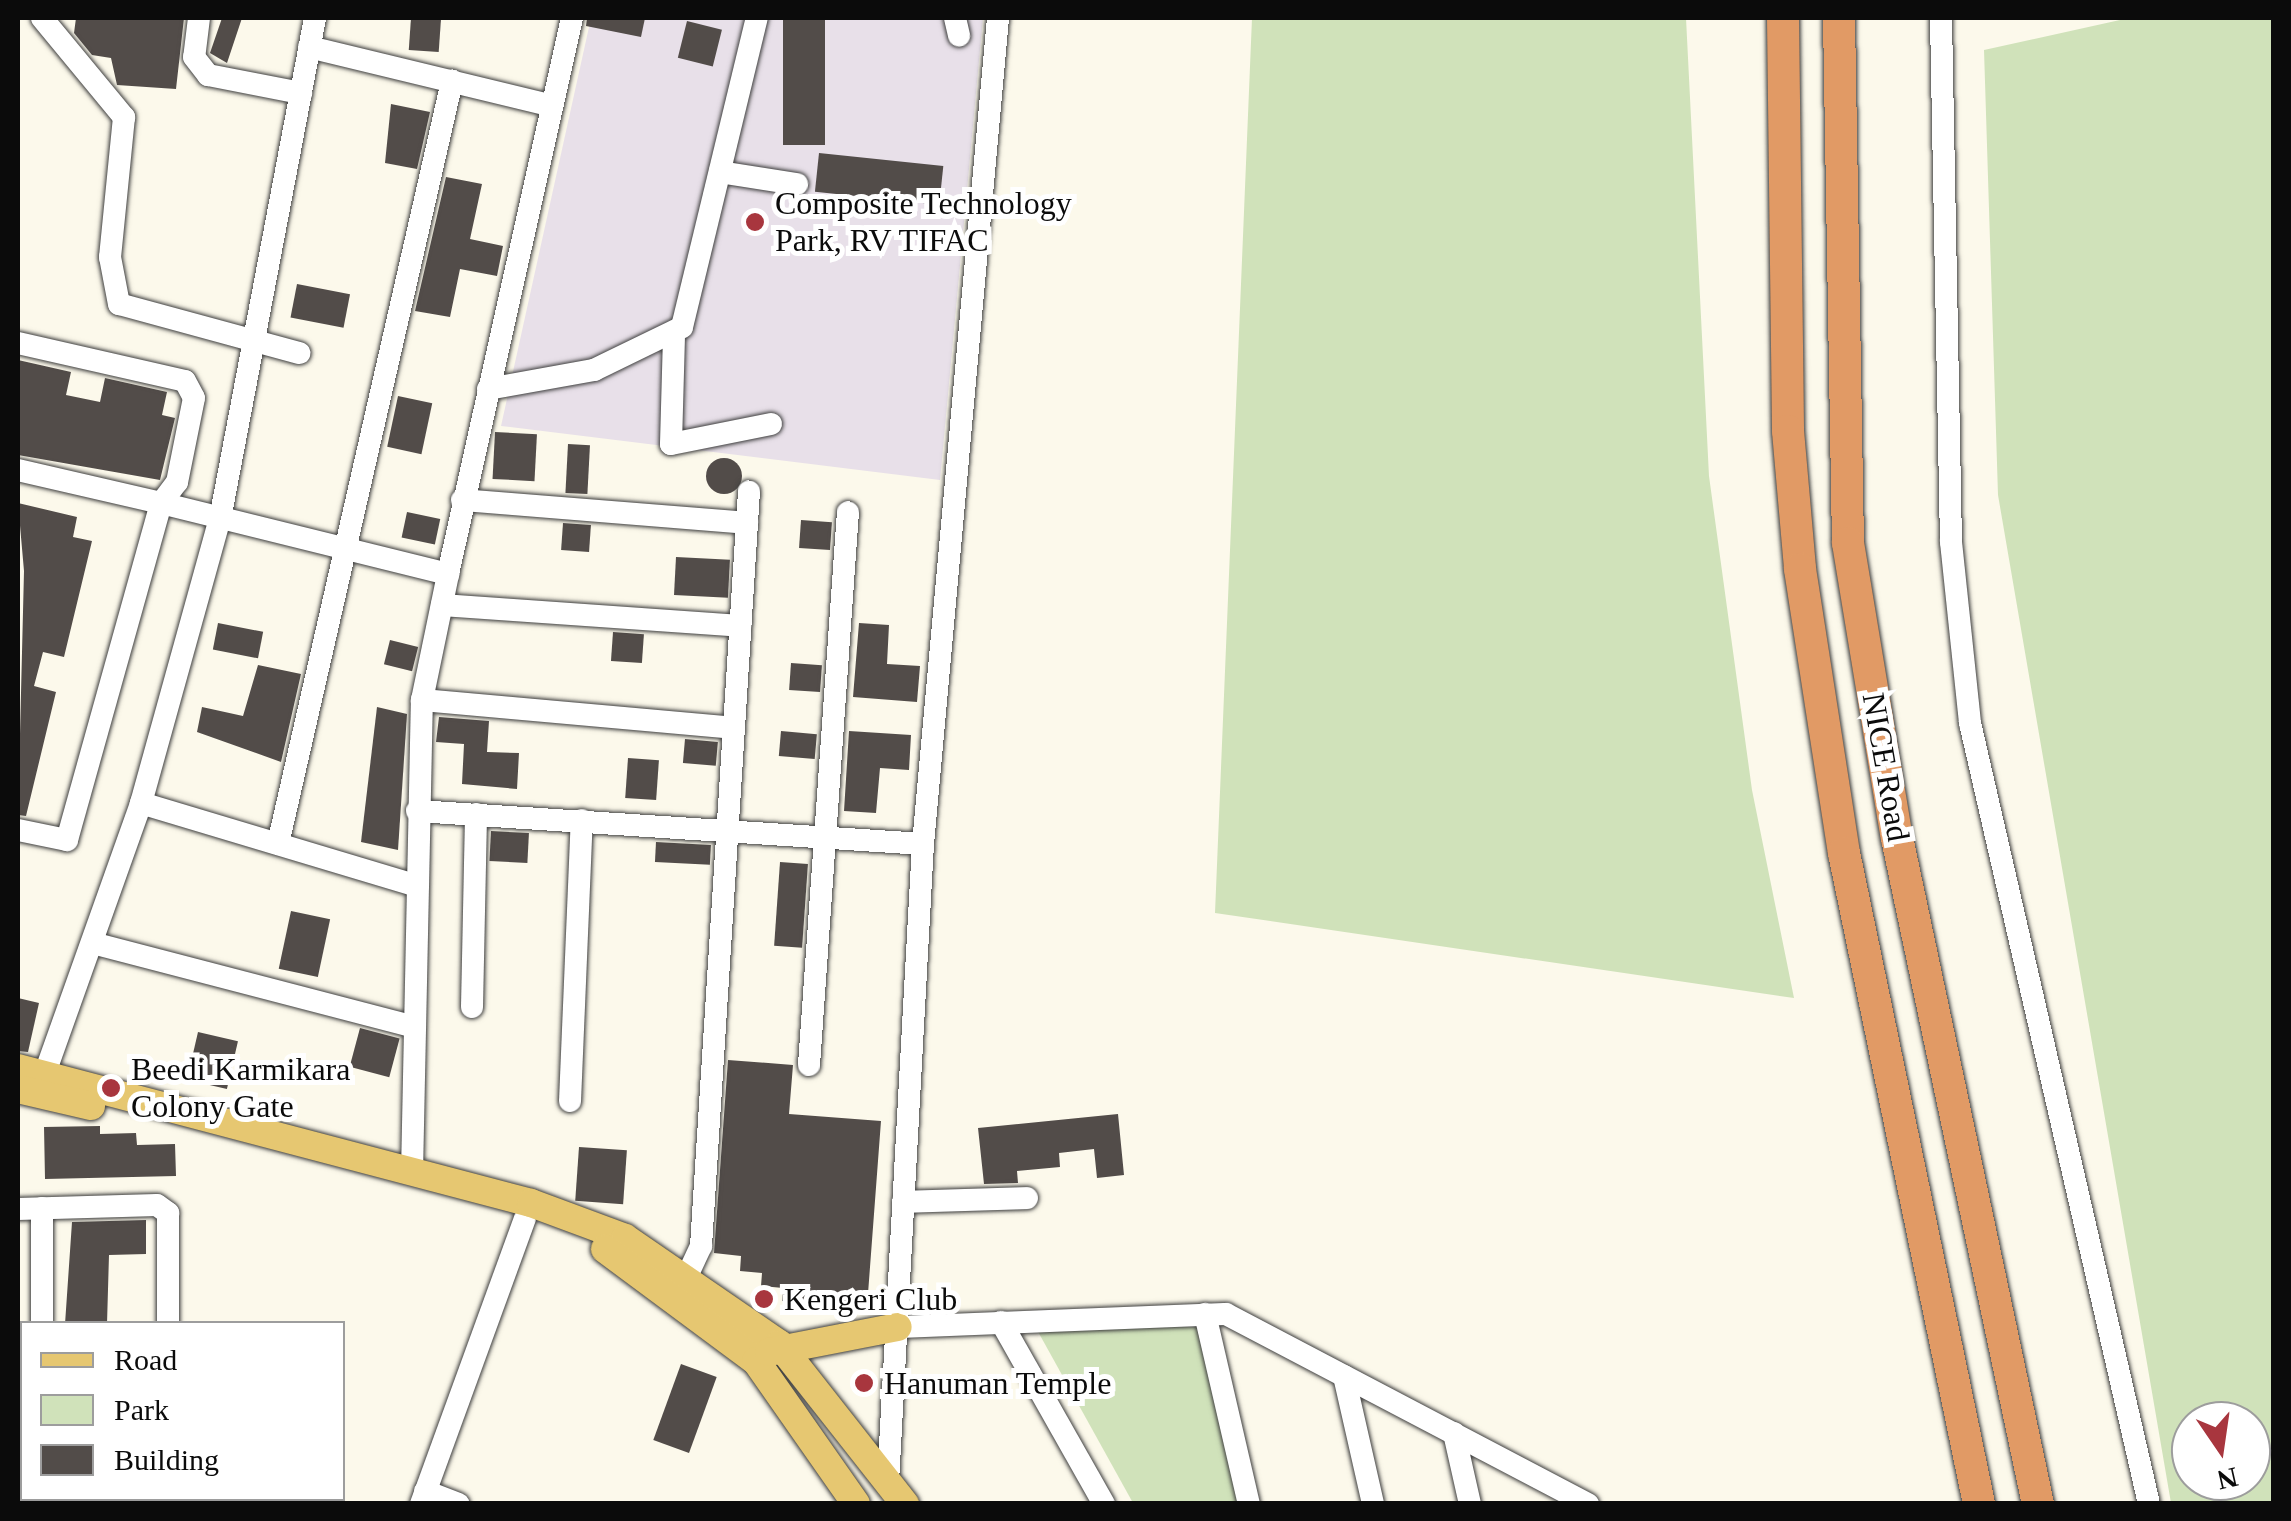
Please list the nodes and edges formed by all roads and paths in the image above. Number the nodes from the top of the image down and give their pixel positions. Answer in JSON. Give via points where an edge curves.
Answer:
{"nodes":[{"id":1,"x":42,"y":18,"type":"edge"},
{"id":2,"x":199,"y":18,"type":"edge"},
{"id":3,"x":315,"y":18,"type":"edge"},
{"id":4,"x":572,"y":18,"type":"edge"},
{"id":5,"x":757,"y":18,"type":"edge"},
{"id":6,"x":998,"y":18,"type":"edge"},
{"id":7,"x":1783,"y":18,"type":"edge"},
{"id":8,"x":1839,"y":18,"type":"edge"},
{"id":9,"x":1941,"y":18,"type":"edge"},
{"id":10,"x":310,"y":46,"type":"junction"},
{"id":11,"x":452,"y":81,"type":"junction"},
{"id":12,"x":300,"y":93,"type":"junction"},
{"id":13,"x":552,"y":106,"type":"junction"},
{"id":14,"x":720,"y":172,"type":"junction"},
{"id":15,"x":797,"y":184,"type":"dead end"},
{"id":16,"x":674,"y":336,"type":"junction"},
{"id":17,"x":253,"y":342,"type":"junction"},
{"id":18,"x":18,"y":344,"type":"edge"},
{"id":19,"x":299,"y":353,"type":"dead end"},
{"id":20,"x":488,"y":389,"type":"junction"},
{"id":21,"x":772,"y":424,"type":"dead end"},
{"id":22,"x":18,"y":470,"type":"edge"},
{"id":23,"x":749,"y":492,"type":"dead end"},
{"id":24,"x":462,"y":500,"type":"junction"},
{"id":25,"x":161,"y":504,"type":"junction"},
{"id":26,"x":848,"y":512,"type":"dead end"},
{"id":27,"x":220,"y":519,"type":"junction"},
{"id":28,"x":748,"y":524,"type":"junction"},
{"id":29,"x":348,"y":550,"type":"junction"},
{"id":30,"x":448,"y":574,"type":"junction"},
{"id":31,"x":442,"y":605,"type":"junction"},
{"id":32,"x":740,"y":626,"type":"junction"},
{"id":33,"x":422,"y":700,"type":"junction"},
{"id":34,"x":732,"y":728,"type":"junction"},
{"id":35,"x":142,"y":804,"type":"junction"},
{"id":36,"x":417,"y":811,"type":"junction"},
{"id":37,"x":476,"y":814,"type":"junction"},
{"id":38,"x":582,"y":820,"type":"junction"},
{"id":39,"x":726,"y":828,"type":"junction"},
{"id":40,"x":18,"y":830,"type":"edge"},
{"id":41,"x":826,"y":836,"type":"junction"},
{"id":42,"x":278,"y":844,"type":"junction"},
{"id":43,"x":923,"y":844,"type":"junction"},
{"id":44,"x":415,"y":885,"type":"junction"},
{"id":45,"x":92,"y":943,"type":"junction"},
{"id":46,"x":472,"y":1007,"type":"dead end"},
{"id":47,"x":411,"y":1026,"type":"junction"},
{"id":48,"x":809,"y":1065,"type":"dead end"},
{"id":49,"x":29,"y":1081,"type":"edge"},
{"id":50,"x":570,"y":1101,"type":"dead end"},
{"id":51,"x":412,"y":1172,"type":"junction"},
{"id":52,"x":1028,"y":1198,"type":"dead end"},
{"id":53,"x":903,"y":1202,"type":"junction"},
{"id":54,"x":18,"y":1208,"type":"edge"},
{"id":55,"x":42,"y":1208,"type":"junction"},
{"id":56,"x":525,"y":1219,"type":"junction"},
{"id":57,"x":688,"y":1274,"type":"junction"},
{"id":58,"x":1205,"y":1314,"type":"junction"},
{"id":59,"x":42,"y":1321,"type":"edge"},
{"id":60,"x":168,"y":1321,"type":"edge"},
{"id":61,"x":1000,"y":1322,"type":"junction"},
{"id":62,"x":898,"y":1328,"type":"junction"},
{"id":63,"x":780,"y":1344,"type":"junction"},
{"id":64,"x":756,"y":1361,"type":"junction"},
{"id":65,"x":1344,"y":1376,"type":"junction"},
{"id":66,"x":1454,"y":1433,"type":"junction"},
{"id":67,"x":870,"y":1459,"type":"junction"},
{"id":68,"x":893,"y":1496,"type":"edge"},
{"id":69,"x":423,"y":1498,"type":"edge"},
{"id":70,"x":1582,"y":1502,"type":"edge"},
{"id":71,"x":460,"y":1504,"type":"edge"},
{"id":72,"x":856,"y":1504,"type":"edge"},
{"id":73,"x":867,"y":1504,"type":"edge"},
{"id":74,"x":1104,"y":1504,"type":"edge"},
{"id":75,"x":1249,"y":1504,"type":"edge"},
{"id":76,"x":1373,"y":1504,"type":"edge"},
{"id":77,"x":1470,"y":1504,"type":"edge"},
{"id":78,"x":1980,"y":1504,"type":"edge"},
{"id":79,"x":2038,"y":1504,"type":"edge"},
{"id":80,"x":2149,"y":1504,"type":"edge"}],
"edges":[{"from":1,"to":17,"type":"street","via":[[124,117],[110,258],[119,304]]},
{"from":2,"to":12,"type":"street","via":[[194,57],[208,75]]},
{"from":3,"to":10,"type":"street"},
{"from":4,"to":13,"type":"street"},
{"from":5,"to":14,"type":"street"},
{"from":6,"to":43,"type":"street"},
{"from":7,"to":78,"type":"highway","name":"NICE Road","via":[[1788,432],[1800,569],[1844,853]]},
{"from":8,"to":79,"type":"highway","name":"NICE Road","via":[[1848,542],[1897,838]]},
{"from":9,"to":80,"type":"street","via":[[1952,542],[1970,723]]},
{"from":10,"to":11,"type":"street"},
{"from":10,"to":12,"type":"street"},
{"from":11,"to":13,"type":"street"},
{"from":11,"to":29,"type":"street"},
{"from":12,"to":17,"type":"street"},
{"from":13,"to":20,"type":"street"},
{"from":14,"to":15,"type":"street"},
{"from":14,"to":16,"type":"street"},
{"from":16,"to":20,"type":"street","via":[[594,370]]},
{"from":16,"to":21,"type":"street","via":[[671,444]]},
{"from":17,"to":19,"type":"street"},
{"from":17,"to":27,"type":"street"},
{"from":18,"to":25,"type":"street","via":[[185,380],[191,415],[177,482]]},
{"from":20,"to":24,"type":"street"},
{"from":22,"to":25,"type":"street"},
{"from":23,"to":28,"type":"street"},
{"from":24,"to":28,"type":"street"},
{"from":24,"to":30,"type":"street"},
{"from":25,"to":27,"type":"street"},
{"from":25,"to":40,"type":"street","via":[[67,840]]},
{"from":26,"to":41,"type":"street"},
{"from":27,"to":29,"type":"street"},
{"from":27,"to":35,"type":"street"},
{"from":28,"to":32,"type":"street"},
{"from":29,"to":30,"type":"street"},
{"from":29,"to":42,"type":"street"},
{"from":30,"to":31,"type":"street"},
{"from":31,"to":32,"type":"street"},
{"from":31,"to":33,"type":"street"},
{"from":32,"to":34,"type":"street"},
{"from":33,"to":34,"type":"street"},
{"from":33,"to":36,"type":"street"},
{"from":34,"to":39,"type":"street"},
{"from":35,"to":42,"type":"street"},
{"from":35,"to":45,"type":"street"},
{"from":36,"to":37,"type":"street"},
{"from":36,"to":44,"type":"street"},
{"from":37,"to":38,"type":"street"},
{"from":37,"to":46,"type":"street"},
{"from":38,"to":39,"type":"street"},
{"from":38,"to":50,"type":"street"},
{"from":39,"to":41,"type":"street"},
{"from":39,"to":57,"type":"street","via":[[700,1246]]},
{"from":41,"to":43,"type":"street"},
{"from":41,"to":48,"type":"street"},
{"from":42,"to":44,"type":"street"},
{"from":43,"to":53,"type":"street"},
{"from":44,"to":47,"type":"street"},
{"from":45,"to":47,"type":"street"},
{"from":45,"to":49,"type":"street"},
{"from":47,"to":51,"type":"street"},
{"from":49,"to":51,"type":"main road"},
{"from":49,"to":56,"type":"main road"},
{"from":51,"to":57,"type":"main road","via":[[547,1209]]},
{"from":52,"to":53,"type":"street"},
{"from":53,"to":62,"type":"street"},
{"from":54,"to":55,"type":"street"},
{"from":55,"to":59,"type":"street"},
{"from":55,"to":60,"type":"street","via":[[157,1205],[168,1212]]},
{"from":56,"to":64,"type":"main road","via":[[619,1254]]},
{"from":56,"to":69,"type":"street"},
{"from":57,"to":63,"type":"main road"},
{"from":58,"to":61,"type":"street"},
{"from":58,"to":65,"type":"street","via":[[1226,1314]]},
{"from":58,"to":75,"type":"street"},
{"from":61,"to":62,"type":"street"},
{"from":61,"to":74,"type":"street"},
{"from":62,"to":63,"type":"main road"},
{"from":62,"to":68,"type":"street"},
{"from":63,"to":64,"type":"main road"},
{"from":63,"to":67,"type":"main road"},
{"from":64,"to":72,"type":"main road"},
{"from":65,"to":66,"type":"street"},
{"from":65,"to":76,"type":"street"},
{"from":66,"to":70,"type":"street"},
{"from":66,"to":77,"type":"street"},
{"from":67,"to":68,"type":"main road"},
{"from":67,"to":73,"type":"main road"},
{"from":69,"to":71,"type":"street"}]}
